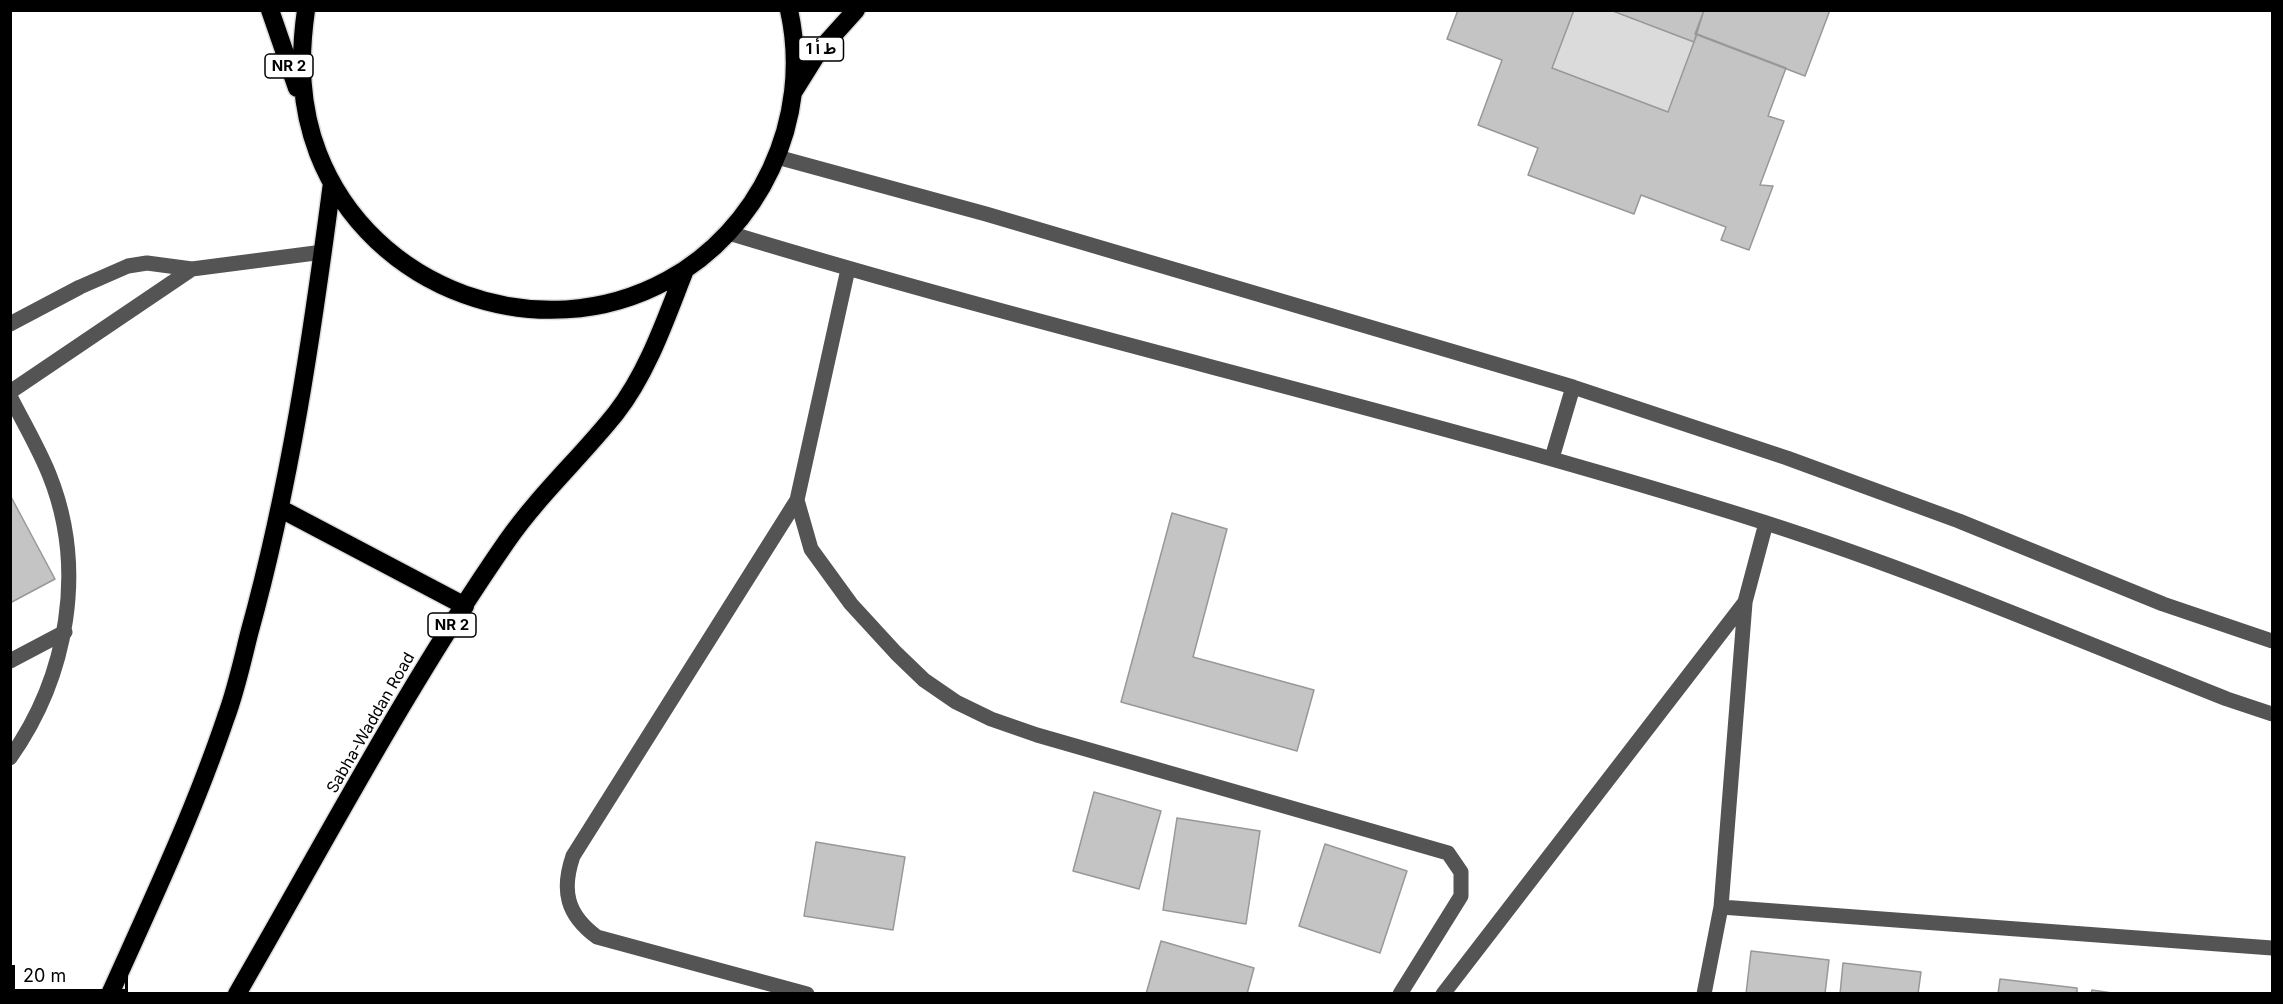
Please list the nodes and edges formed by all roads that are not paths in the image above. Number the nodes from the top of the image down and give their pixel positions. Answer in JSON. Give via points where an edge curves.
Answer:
{"nodes":[{"id":1,"x":270,"y":10,"type":"edge"},
{"id":2,"x":306,"y":10,"type":"edge"},
{"id":3,"x":789,"y":10,"type":"edge"},
{"id":4,"x":856,"y":10,"type":"edge"},
{"id":5,"x":793,"y":92,"type":"junction"},
{"id":6,"x":308,"y":121,"type":"junction"},
{"id":7,"x":777,"y":157,"type":"junction"},
{"id":8,"x":332,"y":183,"type":"junction"},
{"id":9,"x":729,"y":233,"type":"junction"},
{"id":10,"x":323,"y":252,"type":"junction"},
{"id":11,"x":192,"y":269,"type":"junction"},
{"id":12,"x":848,"y":269,"type":"junction"},
{"id":13,"x":685,"y":270,"type":"junction"},
{"id":14,"x":10,"y":324,"type":"edge"},
{"id":15,"x":1573,"y":387,"type":"junction"},
{"id":16,"x":10,"y":394,"type":"edge"},
{"id":17,"x":1552,"y":458,"type":"junction"},
{"id":18,"x":796,"y":500,"type":"junction"},
{"id":19,"x":281,"y":509,"type":"junction"},
{"id":20,"x":1766,"y":523,"type":"junction"},
{"id":21,"x":1745,"y":603,"type":"junction"},
{"id":22,"x":465,"y":606,"type":"junction"},
{"id":23,"x":64,"y":632,"type":"junction"},
{"id":24,"x":2272,"y":641,"type":"edge"},
{"id":25,"x":10,"y":661,"type":"edge"},
{"id":26,"x":2272,"y":714,"type":"edge"},
{"id":27,"x":10,"y":758,"type":"edge"},
{"id":28,"x":1721,"y":907,"type":"junction"},
{"id":29,"x":2272,"y":948,"type":"edge"},
{"id":30,"x":110,"y":993,"type":"edge"},
{"id":31,"x":237,"y":993,"type":"edge"},
{"id":32,"x":807,"y":993,"type":"edge"},
{"id":33,"x":1400,"y":993,"type":"edge"},
{"id":34,"x":1443,"y":993,"type":"edge"},
{"id":35,"x":1704,"y":993,"type":"edge"}],
"edges":[{"from":1,"to":6,"type":"highway","number":"NR 2"},
{"from":2,"to":6,"type":"highway","via":[[301,83]]},
{"from":3,"to":5,"type":"highway","via":[[795,57]]},
{"from":4,"to":5,"type":"highway","number":"ط أ 1","via":[[819,51]]},
{"from":5,"to":7,"type":"highway"},
{"from":6,"to":8,"type":"highway"},
{"from":7,"to":9,"type":"highway","via":[[764,184]]},
{"from":7,"to":15,"type":"street","via":[[986,214]]},
{"from":8,"to":10,"type":"highway"},
{"from":8,"to":13,"type":"highway","via":[[365,229],[399,260],[457,294],[490,304],[523,310],[591,308],[624,300]]},
{"from":9,"to":12,"type":"street"},
{"from":9,"to":13,"type":"highway"},
{"from":10,"to":11,"type":"street"},
{"from":10,"to":19,"type":"highway"},
{"from":11,"to":14,"type":"street","via":[[147,263],[128,266]]},
{"from":11,"to":16,"type":"street"},
{"from":12,"to":17,"type":"street"},
{"from":12,"to":18,"type":"street"},
{"from":13,"to":22,"type":"highway","name":"Sabha-Waddan Road","number":"NR 2","via":[[643,367],[617,411],[508,540]]},
{"from":15,"to":17,"type":"street"},
{"from":15,"to":24,"type":"street","via":[[1798,462],[1959,521],[2163,604]]},
{"from":16,"to":23,"type":"street","via":[[49,474],[60,507],[69,570]]},
{"from":17,"to":20,"type":"street"},
{"from":18,"to":32,"type":"street","via":[[573,856],[567,892],[582,926],[597,937]]},
{"from":18,"to":33,"type":"street","via":[[811,549],[851,604],[924,680],[956,702],[1037,735],[1448,853],[1461,872],[1461,896]]},
{"from":19,"to":22,"type":"highway"},
{"from":19,"to":30,"type":"highway","via":[[227,716],[177,848]]},
{"from":20,"to":21,"type":"street"},
{"from":20,"to":26,"type":"street"},
{"from":21,"to":28,"type":"street"},
{"from":21,"to":34,"type":"street"},
{"from":22,"to":31,"type":"highway","name":"Sabha-Waddan Road","number":"NR 2","via":[[423,669]]},
{"from":23,"to":25,"type":"street"},
{"from":23,"to":27,"type":"street","via":[[45,698]]},
{"from":28,"to":29,"type":"street"},
{"from":28,"to":35,"type":"street"}]}
